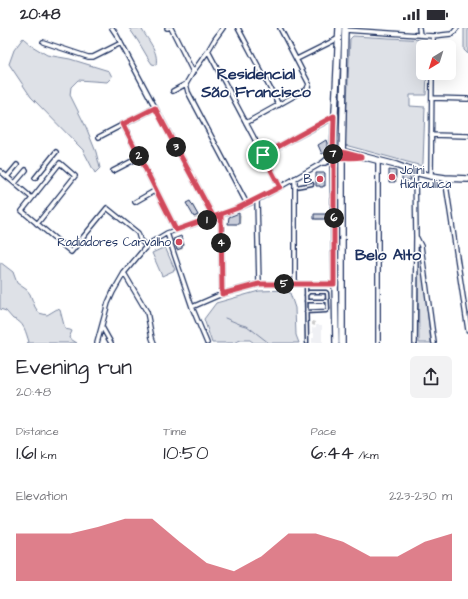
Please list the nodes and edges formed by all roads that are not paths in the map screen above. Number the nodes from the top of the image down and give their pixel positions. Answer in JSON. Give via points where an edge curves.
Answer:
{"nodes":[{"id":1,"x":112,"y":28,"type":"edge"},
{"id":2,"x":168,"y":28,"type":"edge"},
{"id":3,"x":223,"y":28,"type":"edge"},
{"id":4,"x":238,"y":28,"type":"edge"},
{"id":5,"x":280,"y":28,"type":"edge"},
{"id":6,"x":339,"y":28,"type":"edge"},
{"id":7,"x":419,"y":28,"type":"edge"},
{"id":8,"x":457,"y":28,"type":"edge"},
{"id":9,"x":345,"y":29,"type":"edge"},
{"id":10,"x":383,"y":30,"type":"edge"},
{"id":11,"x":420,"y":35,"type":"junction"},
{"id":12,"x":433,"y":36,"type":"junction"},
{"id":13,"x":339,"y":38,"type":"junction"},
{"id":14,"x":433,"y":40,"type":"edge"},
{"id":15,"x":43,"y":42,"type":"dead end"},
{"id":16,"x":121,"y":43,"type":"junction"},
{"id":17,"x":208,"y":51,"type":"junction"},
{"id":18,"x":297,"y":60,"type":"junction"},
{"id":19,"x":193,"y":72,"type":"junction"},
{"id":20,"x":432,"y":80,"type":"edge"},
{"id":21,"x":186,"y":84,"type":"junction"},
{"id":22,"x":173,"y":91,"type":"dead end"},
{"id":23,"x":432,"y":98,"type":"junction"},
{"id":24,"x":468,"y":99,"type":"edge"},
{"id":25,"x":279,"y":105,"type":"junction"},
{"id":26,"x":155,"y":108,"type":"junction"},
{"id":27,"x":334,"y":116,"type":"junction"},
{"id":28,"x":246,"y":123,"type":"junction"},
{"id":29,"x":123,"y":124,"type":"junction"},
{"id":30,"x":431,"y":135,"type":"junction"},
{"id":31,"x":468,"y":136,"type":"edge"},
{"id":32,"x":99,"y":137,"type":"dead end"},
{"id":33,"x":56,"y":152,"type":"dead end"},
{"id":34,"x":342,"y":154,"type":"junction"},
{"id":35,"x":263,"y":155,"type":"junction"},
{"id":36,"x":140,"y":157,"type":"junction"},
{"id":37,"x":334,"y":157,"type":"junction"},
{"id":38,"x":378,"y":161,"type":"junction"},
{"id":39,"x":17,"y":165,"type":"dead end"},
{"id":40,"x":42,"y":169,"type":"junction"},
{"id":41,"x":26,"y":170,"type":"dead end"},
{"id":42,"x":0,"y":171,"type":"edge"},
{"id":43,"x":113,"y":172,"type":"dead end"},
{"id":44,"x":415,"y":172,"type":"junction"},
{"id":45,"x":50,"y":176,"type":"junction"},
{"id":46,"x":431,"y":176,"type":"junction"},
{"id":47,"x":7,"y":177,"type":"junction"},
{"id":48,"x":35,"y":178,"type":"dead end"},
{"id":49,"x":295,"y":178,"type":"junction"},
{"id":50,"x":445,"y":178,"type":"junction"},
{"id":51,"x":468,"y":179,"type":"edge"},
{"id":52,"x":15,"y":183,"type":"junction"},
{"id":53,"x":312,"y":184,"type":"dead end"},
{"id":54,"x":280,"y":187,"type":"junction"},
{"id":55,"x":295,"y":187,"type":"junction"},
{"id":56,"x":156,"y":190,"type":"junction"},
{"id":57,"x":32,"y":198,"type":"junction"},
{"id":58,"x":257,"y":200,"type":"junction"},
{"id":59,"x":135,"y":202,"type":"dead end"},
{"id":60,"x":247,"y":204,"type":"junction"},
{"id":61,"x":221,"y":215,"type":"junction"},
{"id":62,"x":214,"y":218,"type":"junction"},
{"id":63,"x":38,"y":224,"type":"junction"},
{"id":64,"x":176,"y":230,"type":"junction"},
{"id":65,"x":167,"y":233,"type":"junction"},
{"id":66,"x":416,"y":238,"type":"junction"},
{"id":67,"x":147,"y":247,"type":"junction"},
{"id":68,"x":124,"y":274,"type":"junction"},
{"id":69,"x":259,"y":284,"type":"junction"},
{"id":70,"x":295,"y":284,"type":"junction"},
{"id":71,"x":306,"y":284,"type":"junction"},
{"id":72,"x":334,"y":284,"type":"junction"},
{"id":73,"x":222,"y":294,"type":"junction"},
{"id":74,"x":306,"y":295,"type":"junction"},
{"id":75,"x":466,"y":299,"type":"edge"},
{"id":76,"x":306,"y":301,"type":"junction"},
{"id":77,"x":327,"y":301,"type":"junction"},
{"id":78,"x":192,"y":307,"type":"junction"},
{"id":79,"x":306,"y":312,"type":"junction"},
{"id":80,"x":335,"y":323,"type":"junction"},
{"id":81,"x":102,"y":327,"type":"junction"},
{"id":82,"x":468,"y":330,"type":"edge"},
{"id":83,"x":97,"y":343,"type":"edge"},
{"id":84,"x":111,"y":343,"type":"edge"},
{"id":85,"x":154,"y":343,"type":"edge"},
{"id":86,"x":207,"y":343,"type":"edge"},
{"id":87,"x":307,"y":343,"type":"edge"},
{"id":88,"x":336,"y":343,"type":"edge"},
{"id":89,"x":341,"y":343,"type":"edge"},
{"id":90,"x":378,"y":343,"type":"edge"},
{"id":91,"x":415,"y":343,"type":"edge"},
{"id":92,"x":434,"y":343,"type":"edge"}],
"edges":[{"from":1,"to":16,"type":"street"},
{"from":2,"to":19,"type":"street"},
{"from":3,"to":17,"type":"street"},
{"from":4,"to":25,"type":"street"},
{"from":5,"to":18,"type":"street"},
{"from":6,"to":13,"type":"main road"},
{"from":7,"to":11,"type":"street"},
{"from":8,"to":12,"type":"street","via":[[453,33]]},
{"from":9,"to":10,"type":"street"},
{"from":9,"to":34,"type":"main road"},
{"from":10,"to":11,"type":"street"},
{"from":11,"to":12,"type":"street"},
{"from":12,"to":14,"type":"street"},
{"from":13,"to":18,"type":"street"},
{"from":13,"to":27,"type":"main road"},
{"from":15,"to":16,"type":"street","via":[[88,57]]},
{"from":16,"to":26,"type":"street"},
{"from":17,"to":19,"type":"street"},
{"from":17,"to":28,"type":"street"},
{"from":18,"to":25,"type":"street","via":[[309,84],[305,90]]},
{"from":19,"to":21,"type":"street"},
{"from":20,"to":23,"type":"street"},
{"from":21,"to":22,"type":"street"},
{"from":21,"to":60,"type":"street"},
{"from":23,"to":24,"type":"street"},
{"from":23,"to":30,"type":"street"},
{"from":25,"to":28,"type":"street"},
{"from":26,"to":29,"type":"street"},
{"from":26,"to":62,"type":"street"},
{"from":27,"to":35,"type":"street"},
{"from":27,"to":37,"type":"main road"},
{"from":28,"to":35,"type":"street"},
{"from":29,"to":32,"type":"street"},
{"from":29,"to":36,"type":"street"},
{"from":30,"to":31,"type":"street"},
{"from":30,"to":46,"type":"street"},
{"from":33,"to":40,"type":"street"},
{"from":34,"to":37,"type":"main road"},
{"from":34,"to":38,"type":"main road"},
{"from":34,"to":89,"type":"main road"},
{"from":35,"to":54,"type":"street"},
{"from":36,"to":43,"type":"street"},
{"from":36,"to":56,"type":"street"},
{"from":37,"to":49,"type":"street"},
{"from":37,"to":72,"type":"main road"},
{"from":38,"to":44,"type":"main road"},
{"from":38,"to":90,"type":"street"},
{"from":39,"to":47,"type":"street"},
{"from":40,"to":45,"type":"street"},
{"from":40,"to":48,"type":"street"},
{"from":41,"to":52,"type":"street"},
{"from":42,"to":47,"type":"street"},
{"from":44,"to":46,"type":"main road"},
{"from":44,"to":66,"type":"street"},
{"from":45,"to":57,"type":"street"},
{"from":45,"to":63,"type":"street","via":[[60,163],[75,176]]},
{"from":46,"to":50,"type":"main road"},
{"from":47,"to":52,"type":"street"},
{"from":49,"to":54,"type":"street"},
{"from":49,"to":55,"type":"street"},
{"from":50,"to":51,"type":"main road"},
{"from":50,"to":75,"type":"street"},
{"from":52,"to":57,"type":"street"},
{"from":53,"to":55,"type":"lane"},
{"from":54,"to":58,"type":"street"},
{"from":55,"to":70,"type":"street"},
{"from":56,"to":59,"type":"street"},
{"from":56,"to":64,"type":"street"},
{"from":57,"to":63,"type":"street","via":[[22,211]]},
{"from":58,"to":60,"type":"street"},
{"from":58,"to":69,"type":"street"},
{"from":60,"to":61,"type":"street"},
{"from":61,"to":62,"type":"street"},
{"from":61,"to":73,"type":"street"},
{"from":62,"to":64,"type":"street"},
{"from":63,"to":67,"type":"street","via":[[72,252],[107,208],[138,233],[140,240]]},
{"from":64,"to":65,"type":"street"},
{"from":65,"to":67,"type":"street"},
{"from":65,"to":78,"type":"street"},
{"from":66,"to":91,"type":"street"},
{"from":66,"to":92,"type":"street","via":[[421,246]]},
{"from":67,"to":68,"type":"street"},
{"from":68,"to":81,"type":"street","via":[[108,303]]},
{"from":68,"to":85,"type":"street","via":[[147,312]]},
{"from":69,"to":70,"type":"street"},
{"from":69,"to":73,"type":"street"},
{"from":70,"to":71,"type":"street"},
{"from":71,"to":72,"type":"street"},
{"from":71,"to":74,"type":"lane"},
{"from":72,"to":80,"type":"main road"},
{"from":73,"to":78,"type":"street"},
{"from":74,"to":76,"type":"lane"},
{"from":74,"to":77,"type":"lane","via":[[310,292],[326,292]]},
{"from":75,"to":82,"type":"street"},
{"from":76,"to":77,"type":"lane"},
{"from":76,"to":79,"type":"lane"},
{"from":77,"to":79,"type":"lane","via":[[326,311]]},
{"from":78,"to":86,"type":"street"},
{"from":79,"to":87,"type":"lane"},
{"from":80,"to":88,"type":"main road"},
{"from":80,"to":89,"type":"main road","via":[[340,328]]},
{"from":81,"to":83,"type":"street"},
{"from":81,"to":84,"type":"street"}]}
